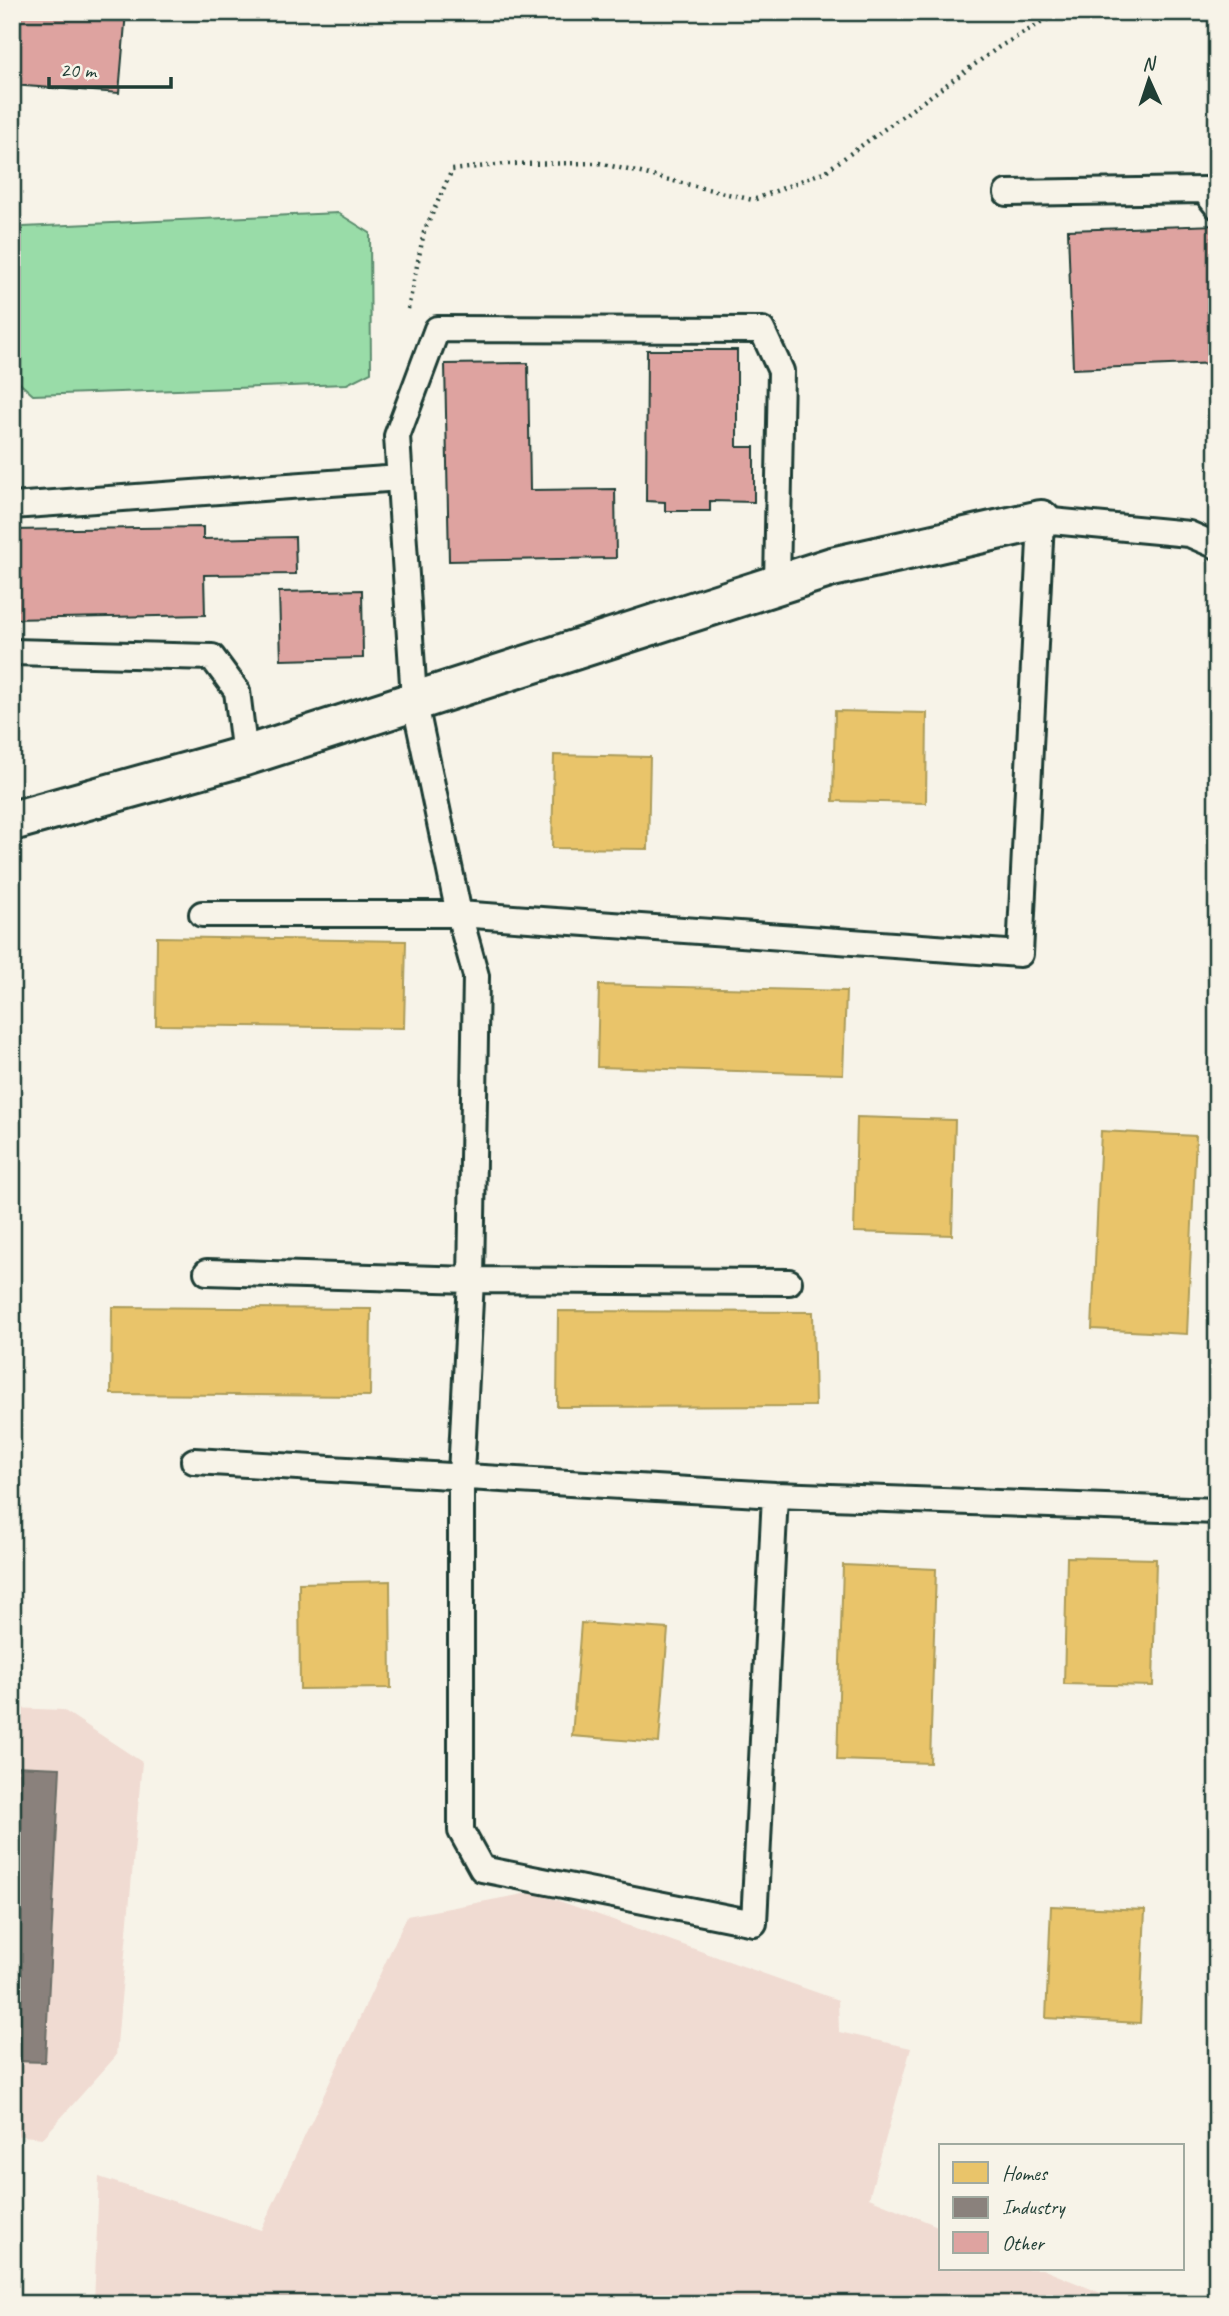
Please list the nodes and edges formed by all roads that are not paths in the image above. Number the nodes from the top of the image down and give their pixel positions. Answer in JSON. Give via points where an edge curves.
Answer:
{"nodes":[{"id":1,"x":1006,"y":192,"type":"dead end"},
{"id":2,"x":1217,"y":206,"type":"edge"},
{"id":3,"x":400,"y":478,"type":"junction"},
{"id":4,"x":12,"y":506,"type":"edge"},
{"id":5,"x":1041,"y":520,"type":"junction"},
{"id":6,"x":1217,"y":545,"type":"edge"},
{"id":7,"x":777,"y":584,"type":"junction"},
{"id":8,"x":12,"y":652,"type":"edge"},
{"id":9,"x":414,"y":699,"type":"junction"},
{"id":10,"x":245,"y":755,"type":"junction"},
{"id":11,"x":12,"y":821,"type":"edge"},
{"id":12,"x":202,"y":914,"type":"dead end"},
{"id":13,"x":459,"y":914,"type":"junction"},
{"id":14,"x":207,"y":1272,"type":"dead end"},
{"id":15,"x":471,"y":1280,"type":"junction"},
{"id":16,"x":789,"y":1282,"type":"dead end"},
{"id":17,"x":194,"y":1461,"type":"dead end"},
{"id":18,"x":461,"y":1474,"type":"junction"},
{"id":19,"x":775,"y":1495,"type":"junction"},
{"id":20,"x":1217,"y":1511,"type":"edge"}],
"edges":[{"from":1,"to":2,"type":"lane","via":[[1204,190]]},
{"from":3,"to":4,"type":"lane"},
{"from":3,"to":7,"type":"lane","via":[[397,436],[437,329],[762,330],[781,371]]},
{"from":3,"to":9,"type":"lane"},
{"from":5,"to":6,"type":"lane","via":[[1189,534]]},
{"from":5,"to":7,"type":"street","via":[[832,567]]},
{"from":5,"to":13,"type":"lane","via":[[1020,954]]},
{"from":7,"to":9,"type":"street"},
{"from":8,"to":10,"type":"lane","via":[[212,657],[237,691]]},
{"from":9,"to":10,"type":"street"},
{"from":9,"to":13,"type":"lane"},
{"from":10,"to":11,"type":"street"},
{"from":12,"to":13,"type":"lane"},
{"from":13,"to":15,"type":"lane","via":[[476,976]]},
{"from":14,"to":15,"type":"lane"},
{"from":15,"to":16,"type":"lane"},
{"from":15,"to":18,"type":"lane"},
{"from":17,"to":18,"type":"lane"},
{"from":18,"to":19,"type":"lane"},
{"from":18,"to":19,"type":"lane","via":[[460,1831],[482,1868],[754,1923]]},
{"from":19,"to":20,"type":"lane"}]}
